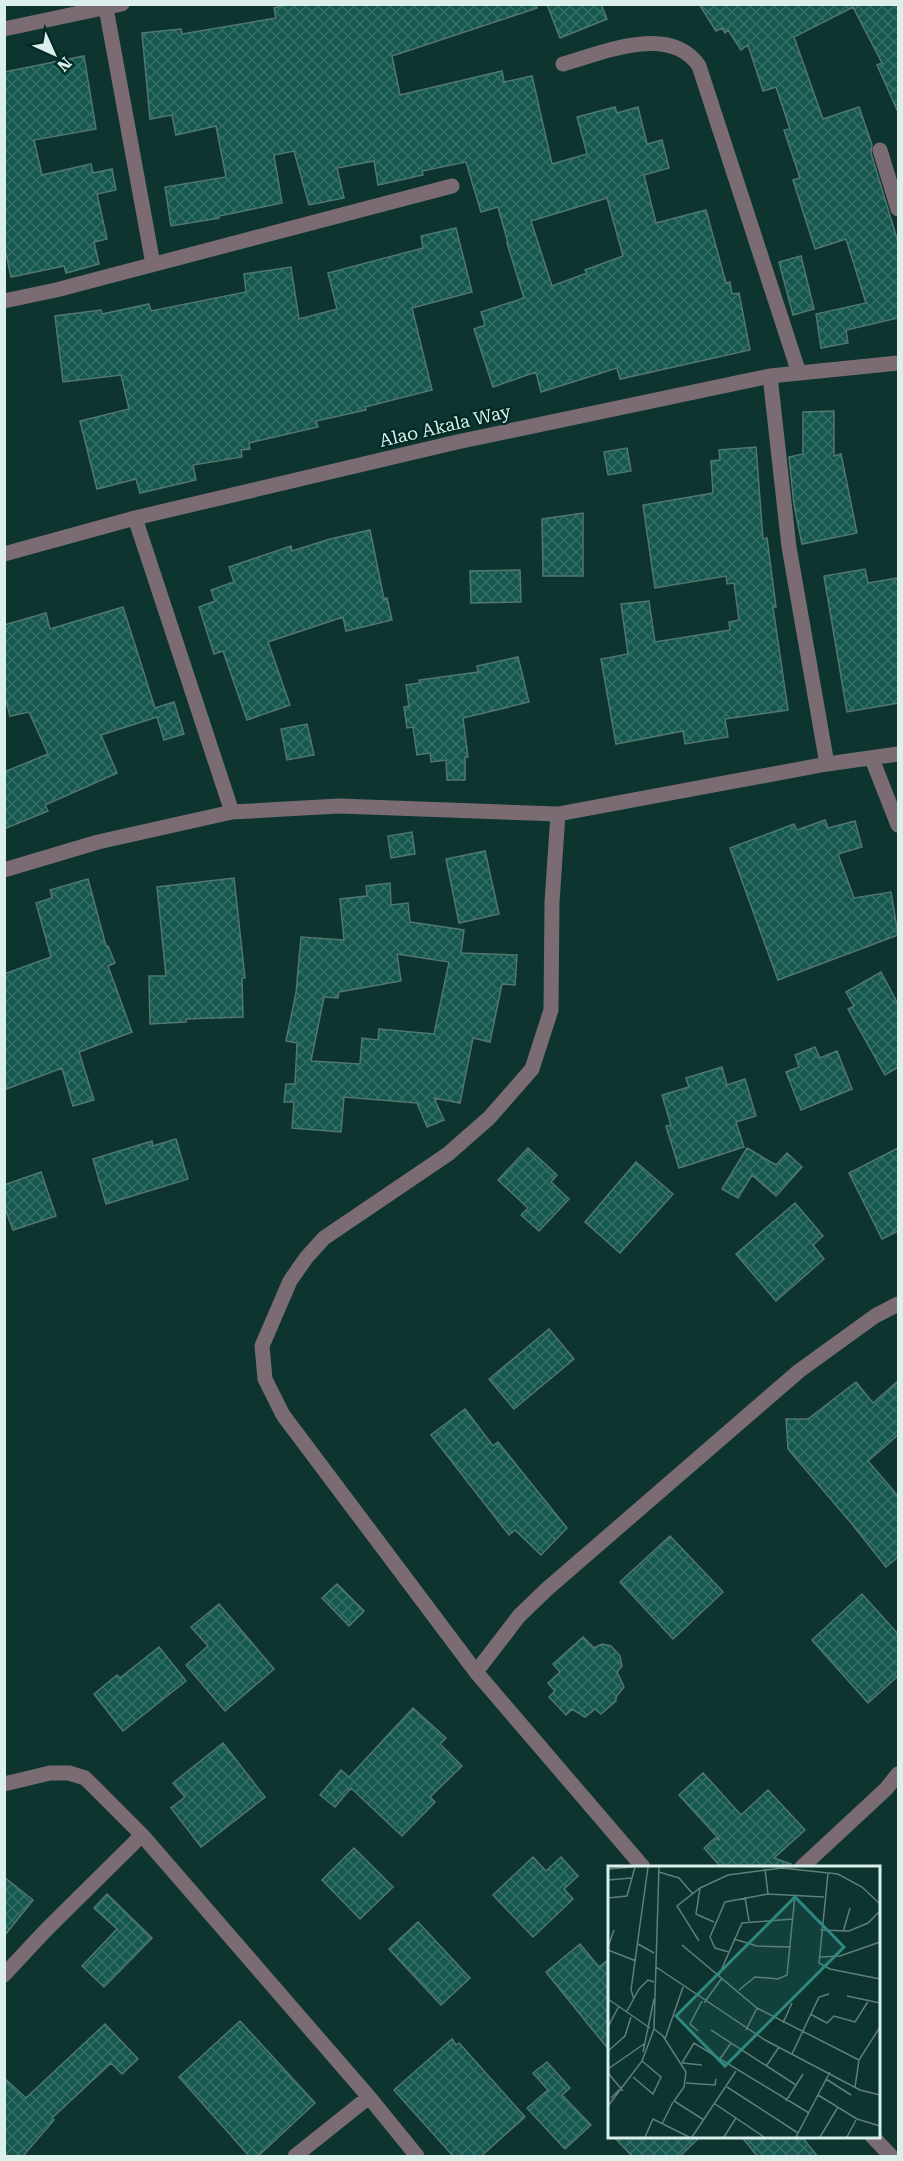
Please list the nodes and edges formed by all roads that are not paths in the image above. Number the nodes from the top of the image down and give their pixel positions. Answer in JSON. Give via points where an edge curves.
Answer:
{"nodes":[{"id":1,"x":122,"y":4,"type":"edge"},
{"id":2,"x":106,"y":8,"type":"junction"},
{"id":3,"x":4,"y":29,"type":"edge"},
{"id":4,"x":563,"y":63,"type":"dead end"},
{"id":5,"x":880,"y":150,"type":"dead end"},
{"id":6,"x":452,"y":186,"type":"dead end"},
{"id":7,"x":898,"y":209,"type":"edge"},
{"id":8,"x":153,"y":264,"type":"junction"},
{"id":9,"x":4,"y":301,"type":"edge"},
{"id":10,"x":898,"y":363,"type":"edge"},
{"id":11,"x":799,"y":373,"type":"junction"},
{"id":12,"x":770,"y":376,"type":"junction"},
{"id":13,"x":135,"y":518,"type":"junction"},
{"id":14,"x":4,"y":554,"type":"edge"},
{"id":15,"x":898,"y":754,"type":"edge"},
{"id":16,"x":872,"y":759,"type":"junction"},
{"id":17,"x":827,"y":765,"type":"junction"},
{"id":18,"x":232,"y":812,"type":"junction"},
{"id":19,"x":558,"y":814,"type":"junction"},
{"id":20,"x":898,"y":825,"type":"edge"},
{"id":21,"x":4,"y":870,"type":"edge"},
{"id":22,"x":898,"y":1304,"type":"edge"},
{"id":23,"x":476,"y":1672,"type":"junction"},
{"id":24,"x":898,"y":1774,"type":"edge"},
{"id":25,"x":4,"y":1784,"type":"edge"},
{"id":26,"x":142,"y":1835,"type":"junction"},
{"id":27,"x":642,"y":1866,"type":"edge"},
{"id":28,"x":803,"y":1866,"type":"edge"},
{"id":29,"x":4,"y":1976,"type":"edge"},
{"id":30,"x":369,"y":2097,"type":"junction"},
{"id":31,"x":873,"y":2137,"type":"edge"},
{"id":32,"x":295,"y":2157,"type":"edge"},
{"id":33,"x":417,"y":2157,"type":"edge"},
{"id":34,"x":891,"y":2157,"type":"edge"}],
"edges":[{"from":1,"to":2,"type":"street"},
{"from":2,"to":3,"type":"street"},
{"from":2,"to":8,"type":"street"},
{"from":4,"to":11,"type":"street","via":[[637,43],[665,45],[692,57],[699,66]]},
{"from":5,"to":7,"type":"street"},
{"from":6,"to":8,"type":"street"},
{"from":8,"to":9,"type":"street"},
{"from":10,"to":11,"type":"street","name":"Alao Akala Way"},
{"from":11,"to":12,"type":"street","name":"Alao Akala Way"},
{"from":12,"to":13,"type":"street","name":"Alao Akala Way","via":[[457,442]]},
{"from":12,"to":17,"type":"street","via":[[789,547]]},
{"from":13,"to":14,"type":"street","name":"Alao Akala Way"},
{"from":13,"to":18,"type":"street"},
{"from":15,"to":16,"type":"street"},
{"from":16,"to":17,"type":"street"},
{"from":16,"to":20,"type":"street"},
{"from":17,"to":19,"type":"street"},
{"from":18,"to":19,"type":"street","via":[[339,806]]},
{"from":18,"to":21,"type":"street","via":[[98,842]]},
{"from":19,"to":23,"type":"street","via":[[551,1010],[532,1069],[489,1118],[448,1154],[324,1238],[290,1281],[262,1346],[265,1379],[283,1415]]},
{"from":22,"to":23,"type":"street","via":[[799,1371],[555,1581],[519,1616]]},
{"from":23,"to":27,"type":"street"},
{"from":24,"to":28,"type":"street"},
{"from":25,"to":26,"type":"street","via":[[50,1773],[85,1778]]},
{"from":26,"to":29,"type":"street"},
{"from":26,"to":30,"type":"street"},
{"from":30,"to":32,"type":"street"},
{"from":30,"to":33,"type":"street"},
{"from":31,"to":34,"type":"street"}]}
